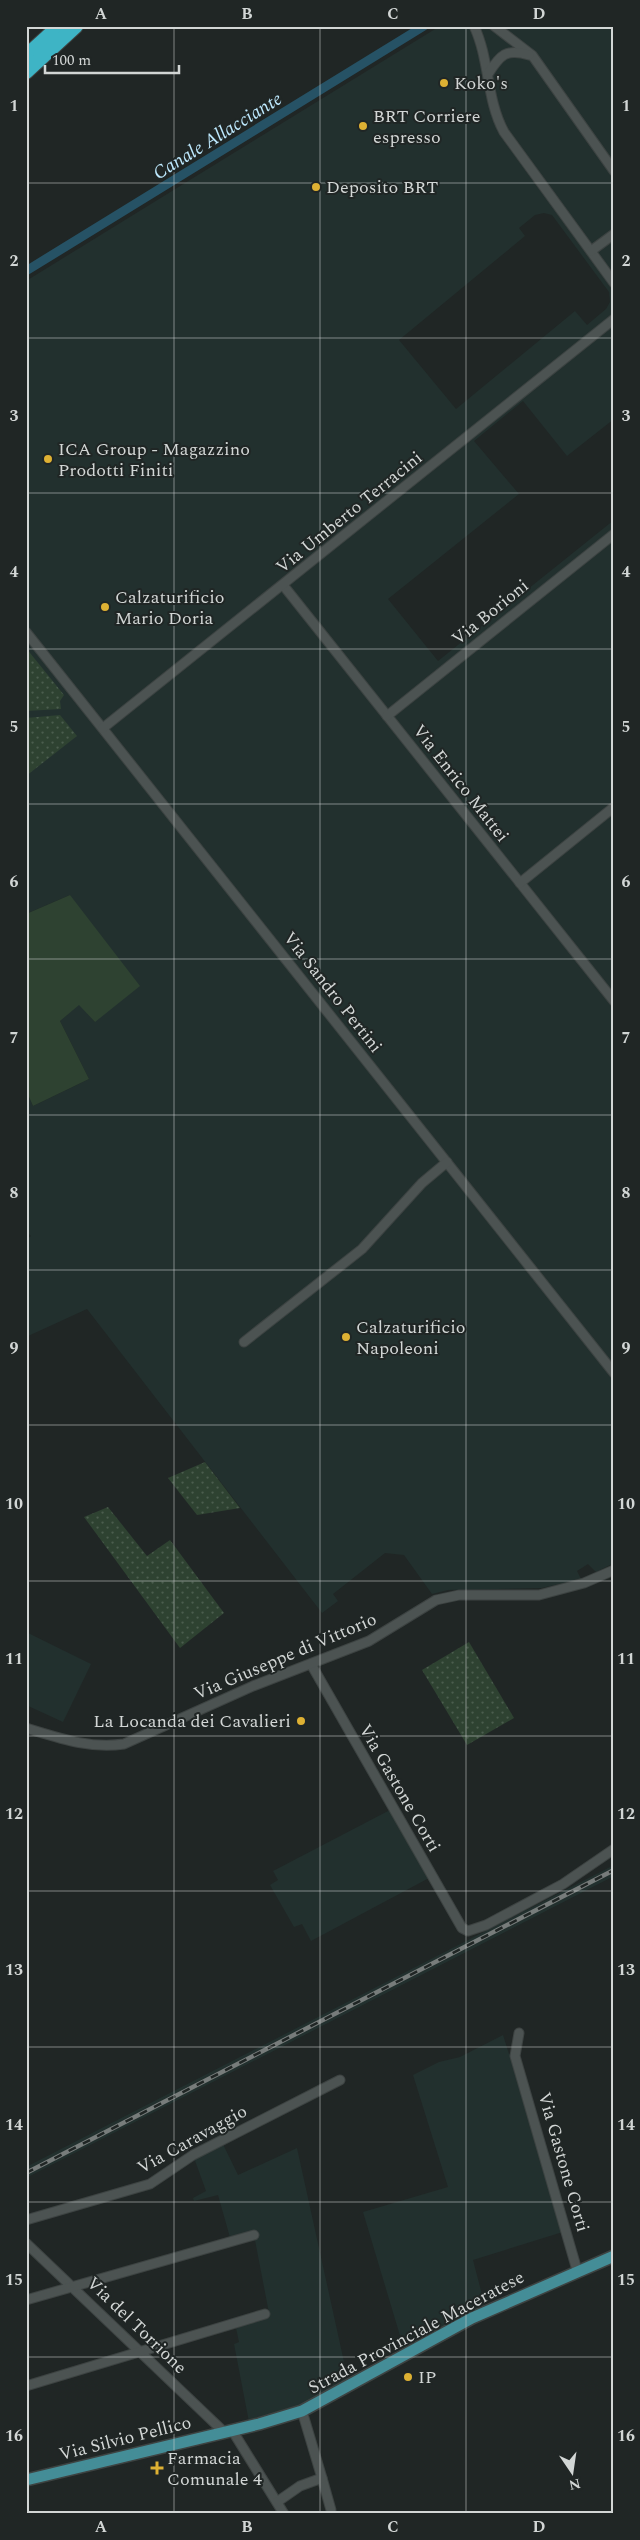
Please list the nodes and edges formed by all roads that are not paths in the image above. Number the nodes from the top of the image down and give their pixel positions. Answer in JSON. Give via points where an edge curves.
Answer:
{"nodes":[{"id":1,"x":51,"y":26,"type":"edge"},
{"id":2,"x":59,"y":26,"type":"edge"},
{"id":3,"x":76,"y":26,"type":"edge"},
{"id":4,"x":474,"y":26,"type":"edge"},
{"id":5,"x":494,"y":26,"type":"edge"},
{"id":6,"x":26,"y":48,"type":"edge"},
{"id":7,"x":532,"y":55,"type":"junction"},
{"id":8,"x":26,"y":56,"type":"edge"},
{"id":9,"x":26,"y":72,"type":"edge"},
{"id":10,"x":488,"y":74,"type":"junction"},
{"id":11,"x":614,"y":171,"type":"edge"},
{"id":12,"x":614,"y":234,"type":"edge"},
{"id":13,"x":591,"y":251,"type":"junction"},
{"id":14,"x":614,"y":283,"type":"edge"},
{"id":15,"x":614,"y":319,"type":"edge"},
{"id":16,"x":614,"y":534,"type":"edge"},
{"id":17,"x":283,"y":585,"type":"junction"},
{"id":18,"x":26,"y":632,"type":"edge"},
{"id":19,"x":387,"y":716,"type":"junction"},
{"id":20,"x":103,"y":728,"type":"junction"},
{"id":21,"x":614,"y":807,"type":"edge"},
{"id":22,"x":520,"y":883,"type":"junction"},
{"id":23,"x":614,"y":1001,"type":"edge"},
{"id":24,"x":447,"y":1162,"type":"junction"},
{"id":25,"x":244,"y":1342,"type":"dead end"},
{"id":26,"x":614,"y":1373,"type":"edge"},
{"id":27,"x":614,"y":1570,"type":"edge"},
{"id":28,"x":311,"y":1664,"type":"junction"},
{"id":29,"x":26,"y":1728,"type":"edge"},
{"id":30,"x":614,"y":1849,"type":"edge"},
{"id":31,"x":519,"y":2034,"type":"dead end"},
{"id":32,"x":340,"y":2080,"type":"dead end"},
{"id":33,"x":26,"y":2220,"type":"edge"},
{"id":34,"x":254,"y":2235,"type":"dead end"},
{"id":35,"x":26,"y":2243,"type":"edge"},
{"id":36,"x":614,"y":2256,"type":"edge"},
{"id":37,"x":577,"y":2270,"type":"junction"},
{"id":38,"x":74,"y":2287,"type":"junction"},
{"id":39,"x":26,"y":2300,"type":"edge"},
{"id":40,"x":265,"y":2314,"type":"dead end"},
{"id":41,"x":140,"y":2351,"type":"junction"},
{"id":42,"x":26,"y":2386,"type":"edge"},
{"id":43,"x":302,"y":2411,"type":"junction"},
{"id":44,"x":228,"y":2431,"type":"junction"},
{"id":45,"x":322,"y":2478,"type":"junction"},
{"id":46,"x":26,"y":2480,"type":"edge"},
{"id":47,"x":277,"y":2502,"type":"junction"},
{"id":48,"x":332,"y":2510,"type":"dead end"},
{"id":49,"x":284,"y":2514,"type":"edge"}],
"edges":[{"from":1,"to":6,"type":"highway"},
{"from":2,"to":8,"type":"highway"},
{"from":3,"to":9,"type":"highway"},
{"from":4,"to":10,"type":"street"},
{"from":5,"to":7,"type":"street"},
{"from":7,"to":10,"type":"street","via":[[518,51],[502,55]]},
{"from":7,"to":11,"type":"street"},
{"from":10,"to":13,"type":"street","via":[[494,108],[504,132]]},
{"from":12,"to":13,"type":"street"},
{"from":13,"to":14,"type":"street"},
{"from":15,"to":17,"type":"street","name":"Via Umberto Terracini"},
{"from":16,"to":19,"type":"street","name":"Via Borioni"},
{"from":17,"to":19,"type":"street","name":"Via Enrico Mattei"},
{"from":17,"to":20,"type":"street","name":"Via Umberto Terracini"},
{"from":18,"to":20,"type":"street","name":"Via Sandro Pertini"},
{"from":19,"to":22,"type":"street","name":"Via Enrico Mattei"},
{"from":20,"to":24,"type":"street","name":"Via Sandro Pertini"},
{"from":21,"to":22,"type":"street"},
{"from":22,"to":23,"type":"street","name":"Via Enrico Mattei"},
{"from":24,"to":25,"type":"street","via":[[422,1183],[362,1249]]},
{"from":24,"to":26,"type":"street","name":"Via Sandro Pertini"},
{"from":27,"to":28,"type":"street","name":"Via Giuseppe di Vittorio","via":[[577,1585],[539,1595],[459,1596],[436,1600],[369,1641]]},
{"from":28,"to":29,"type":"street","name":"Via Giuseppe di Vittorio","via":[[124,1744],[89,1746]]},
{"from":28,"to":30,"type":"street","name":"Via Gastone Corti","via":[[462,1928],[468,1931],[486,1925],[563,1884]]},
{"from":31,"to":37,"type":"street","name":"Via Gastone Corti","via":[[515,2056]]},
{"from":32,"to":33,"type":"street","name":"Via Caravaggio","via":[[193,2155],[150,2184]]},
{"from":34,"to":38,"type":"street"},
{"from":35,"to":38,"type":"street","name":"Via del Torrione"},
{"from":36,"to":37,"type":"main road","name":"Strada Provinciale Maceratese"},
{"from":37,"to":43,"type":"main road","name":"Strada Provinciale Maceratese","via":[[472,2318]]},
{"from":38,"to":39,"type":"street"},
{"from":38,"to":41,"type":"street","name":"Via del Torrione"},
{"from":40,"to":41,"type":"street"},
{"from":41,"to":42,"type":"street"},
{"from":41,"to":44,"type":"street","name":"Via del Torrione"},
{"from":43,"to":44,"type":"main road","name":"Strada Provinciale Maceratese"},
{"from":43,"to":45,"type":"street"},
{"from":44,"to":46,"type":"main road","name":"Via Silvio Pellico"},
{"from":44,"to":47,"type":"street","name":"Via del Torrione"},
{"from":45,"to":47,"type":"street","via":[[300,2486]]},
{"from":45,"to":48,"type":"street"},
{"from":47,"to":49,"type":"street","name":"Via del Torrione"}]}
